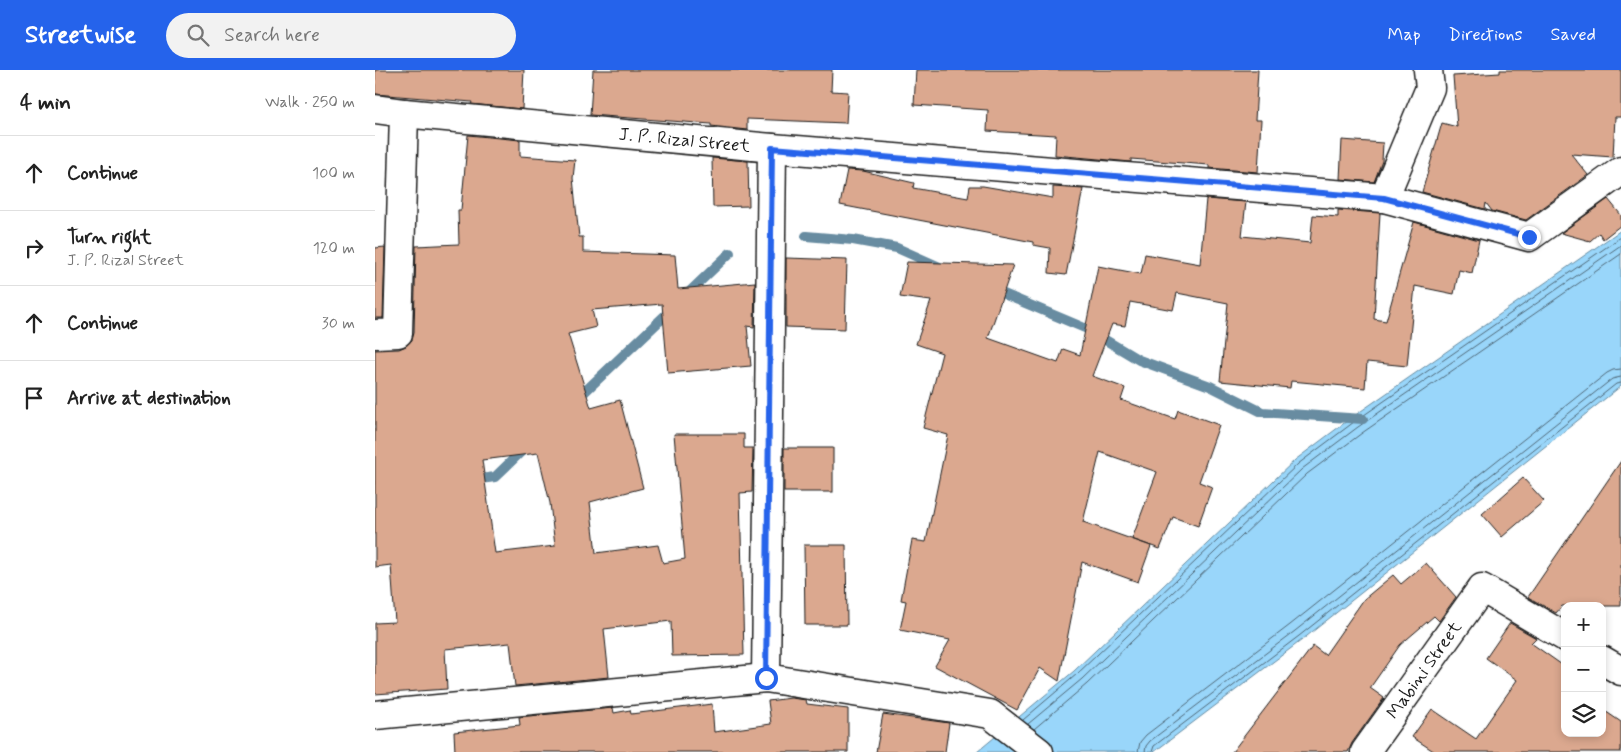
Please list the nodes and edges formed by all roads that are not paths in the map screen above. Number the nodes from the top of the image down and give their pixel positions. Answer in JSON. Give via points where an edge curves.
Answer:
{"nodes":[{"id":1,"x":1428,"y":70,"type":"edge"},
{"id":2,"x":375,"y":109,"type":"edge"},
{"id":3,"x":404,"y":113,"type":"junction"},
{"id":4,"x":772,"y":148,"type":"junction"},
{"id":5,"x":1621,"y":171,"type":"edge"},
{"id":6,"x":1384,"y":198,"type":"junction"},
{"id":7,"x":375,"y":334,"type":"edge"},
{"id":8,"x":1561,"y":636,"type":"edge"},
{"id":9,"x":1606,"y":662,"type":"edge"},
{"id":10,"x":1621,"y":671,"type":"edge"},
{"id":11,"x":766,"y":678,"type":"junction"},
{"id":12,"x":375,"y":715,"type":"edge"},
{"id":13,"x":1039,"y":752,"type":"edge"},
{"id":14,"x":1365,"y":752,"type":"edge"}],
"edges":[{"from":1,"to":6,"type":"street","via":[[1430,88]]},
{"from":2,"to":3,"type":"street","name":"J. P. Rizal Street"},
{"from":3,"to":4,"type":"street","name":"J. P. Rizal Street"},
{"from":3,"to":7,"type":"street","via":[[398,333]]},
{"from":4,"to":6,"type":"street","name":"J. P. Rizal Street"},
{"from":4,"to":11,"type":"street"},
{"from":5,"to":6,"type":"street","name":"J. P. Rizal Street","via":[[1529,237]]},
{"from":8,"to":14,"type":"street","name":"Mabini Street","via":[[1482,588]]},
{"from":9,"to":10,"type":"street"},
{"from":11,"to":12,"type":"street"},
{"from":11,"to":13,"type":"street","via":[[990,714]]}]}
